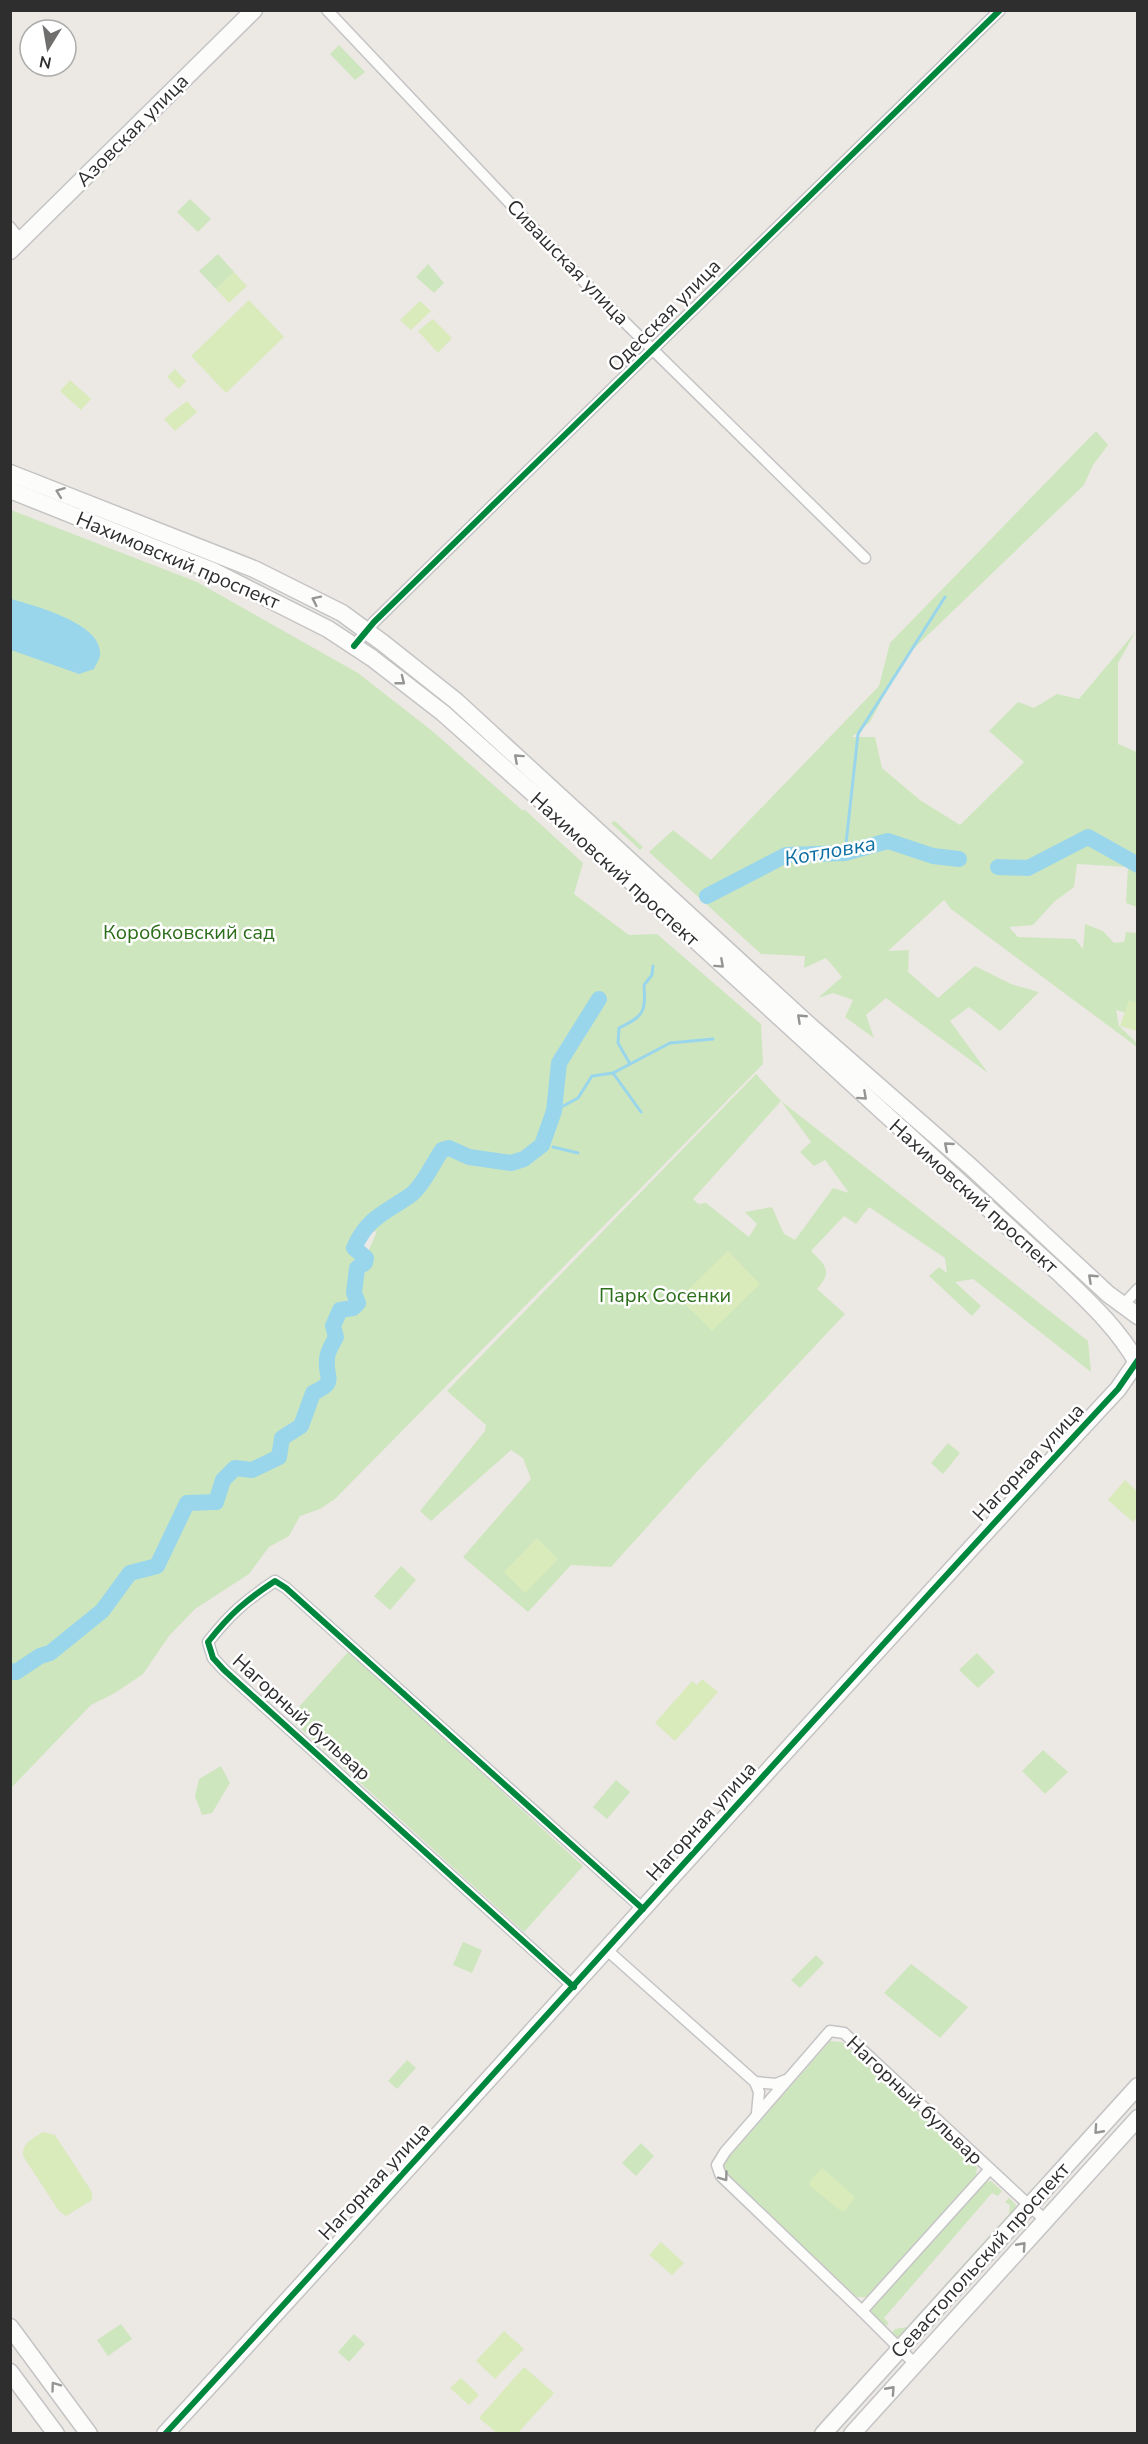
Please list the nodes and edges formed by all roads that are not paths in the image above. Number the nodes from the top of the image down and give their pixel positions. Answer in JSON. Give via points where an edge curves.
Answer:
{"nodes":[{"id":1,"x":254,"y":10,"type":"edge"},
{"id":2,"x":327,"y":10,"type":"edge"},
{"id":3,"x":1000,"y":10,"type":"edge"},
{"id":4,"x":10,"y":227,"type":"edge"},
{"id":5,"x":16,"y":246,"type":"edge"},
{"id":6,"x":653,"y":350,"type":"junction"},
{"id":7,"x":10,"y":473,"type":"edge"},
{"id":8,"x":10,"y":490,"type":"edge"},
{"id":9,"x":865,"y":558,"type":"dead end"},
{"id":10,"x":366,"y":631,"type":"junction"},
{"id":11,"x":354,"y":646,"type":"junction"},
{"id":12,"x":1137,"y":1289,"type":"edge"},
{"id":13,"x":1122,"y":1305,"type":"junction"},
{"id":14,"x":1137,"y":1316,"type":"edge"},
{"id":15,"x":1115,"y":1329,"type":"junction"},
{"id":16,"x":1137,"y":1362,"type":"edge"},
{"id":17,"x":1137,"y":1386,"type":"edge"},
{"id":18,"x":1119,"y":1389,"type":"junction"},
{"id":19,"x":643,"y":1909,"type":"junction"},
{"id":20,"x":607,"y":1950,"type":"junction"},
{"id":21,"x":574,"y":1987,"type":"junction"},
{"id":22,"x":786,"y":2080,"type":"junction"},
{"id":23,"x":755,"y":2082,"type":"junction"},
{"id":24,"x":1137,"y":2086,"type":"edge"},
{"id":25,"x":757,"y":2114,"type":"junction"},
{"id":26,"x":1137,"y":2118,"type":"edge"},
{"id":27,"x":990,"y":2169,"type":"junction"},
{"id":28,"x":1029,"y":2205,"type":"junction"},
{"id":29,"x":1045,"y":2220,"type":"junction"},
{"id":30,"x":862,"y":2310,"type":"junction"},
{"id":31,"x":10,"y":2327,"type":"edge"},
{"id":32,"x":898,"y":2348,"type":"junction"},
{"id":33,"x":915,"y":2364,"type":"junction"},
{"id":34,"x":10,"y":2372,"type":"edge"},
{"id":35,"x":56,"y":2433,"type":"edge"},
{"id":36,"x":89,"y":2433,"type":"edge"},
{"id":37,"x":165,"y":2433,"type":"edge"},
{"id":38,"x":823,"y":2433,"type":"edge"},
{"id":39,"x":852,"y":2433,"type":"edge"}],
"edges":[{"from":1,"to":5,"type":"main road","name":"Азовская улица"},
{"from":2,"to":6,"type":"street","name":"Сивашская улица"},
{"from":3,"to":6,"type":"street","name":"Одесская улица"},
{"from":4,"to":5,"type":"street"},
{"from":6,"to":9,"type":"street","name":"Сивашская улица"},
{"from":6,"to":10,"type":"street","name":"Одесская улица"},
{"from":10,"to":7,"type":"main road","name":"Нахимовский проспект","one_way":true,"via":[[342,613],[254,569]]},
{"from":8,"to":11,"type":"main road","name":"Нахимовский проспект","via":[[213,571]]},
{"from":10,"to":11,"type":"street","name":"Одесская улица"},
{"from":13,"to":10,"type":"main road","name":"Нахимовский проспект","one_way":true,"via":[[456,702]]},
{"from":11,"to":15,"type":"main road","name":"Нахимовский проспект","one_way":true,"via":[[442,713],[599,852],[1058,1272]]},
{"from":12,"to":13,"type":"street"},
{"from":13,"to":14,"type":"main road","name":"Нахимовский проспект"},
{"from":15,"to":16,"type":"main road","name":"Нахимовский проспект"},
{"from":15,"to":18,"type":"main road","via":[[1131,1362]]},
{"from":16,"to":18,"type":"main road","name":"Нагорная улица"},
{"from":17,"to":18,"type":"main road"},
{"from":18,"to":19,"type":"main road","name":"Нагорная улица"},
{"from":19,"to":20,"type":"main road","name":"Нагорная улица"},
{"from":19,"to":21,"type":"street","name":"Нагорный бульвар","via":[[286,1588],[275,1581],[228,1616],[208,1642],[213,1658],[224,1670]]},
{"from":20,"to":21,"type":"main road","name":"Нагорная улица"},
{"from":20,"to":23,"type":"street"},
{"from":21,"to":37,"type":"main road","name":"Нагорная улица"},
{"from":22,"to":23,"type":"street","via":[[765,2085]]},
{"from":22,"to":25,"type":"street","name":"Нагорный бульвар"},
{"from":22,"to":27,"type":"street","name":"Нагорный бульвар","via":[[831,2031],[844,2033]]},
{"from":23,"to":25,"type":"street","via":[[759,2092]]},
{"from":24,"to":28,"type":"main road","name":"Севастопольский проспект","one_way":true},
{"from":25,"to":30,"type":"street","name":"Нагорный бульвар","one_way":true,"via":[[724,2152],[717,2166],[720,2176]]},
{"from":26,"to":29,"type":"main road","name":"Севастопольский проспект"},
{"from":27,"to":28,"type":"street","name":"Нагорный бульвар"},
{"from":27,"to":30,"type":"street"},
{"from":28,"to":29,"type":"street","name":"Нагорный бульвар"},
{"from":28,"to":32,"type":"main road","name":"Севастопольский проспект"},
{"from":33,"to":29,"type":"main road","name":"Севастопольский проспект","one_way":true},
{"from":30,"to":32,"type":"street","name":"Нагорный бульвар"},
{"from":36,"to":31,"type":"main road","one_way":true},
{"from":32,"to":33,"type":"street","name":"Нагорный бульвар"},
{"from":32,"to":38,"type":"main road","name":"Севастопольский проспект"},
{"from":39,"to":33,"type":"main road","name":"Севастопольский проспект","one_way":true},
{"from":34,"to":35,"type":"main road"}]}
